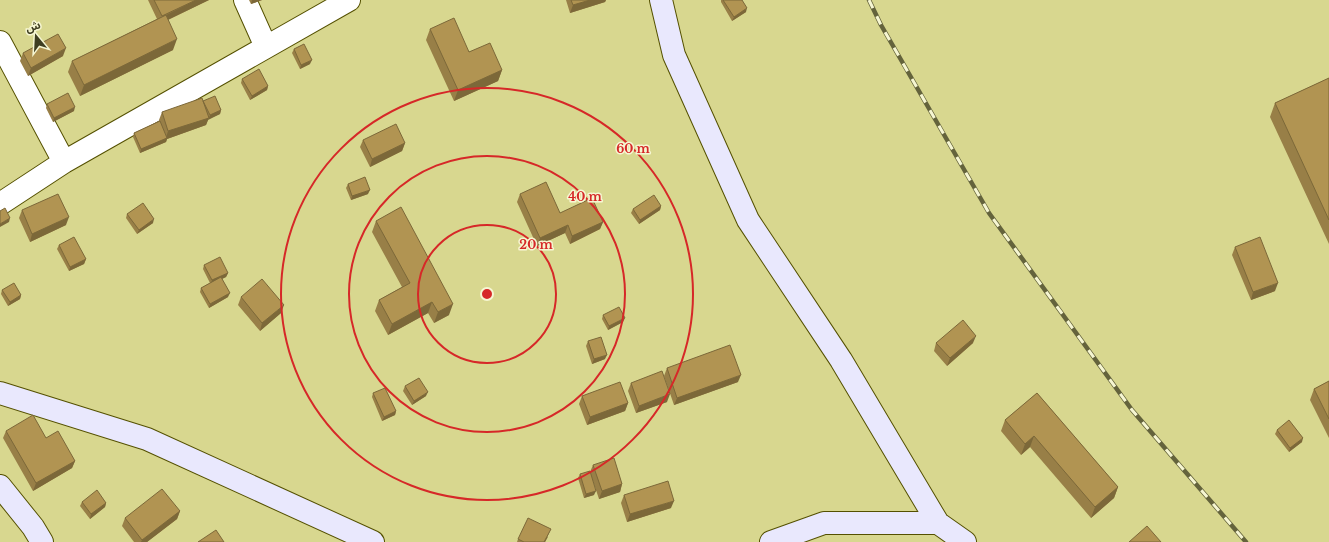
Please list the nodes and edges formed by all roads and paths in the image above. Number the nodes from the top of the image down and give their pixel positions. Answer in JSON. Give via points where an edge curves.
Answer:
{"nodes":[{"id":1,"x":245,"y":0,"type":"edge"},
{"id":2,"x":349,"y":0,"type":"edge"},
{"id":3,"x":661,"y":0,"type":"edge"},
{"id":4,"x":0,"y":42,"type":"edge"},
{"id":5,"x":266,"y":47,"type":"junction"},
{"id":6,"x":64,"y":162,"type":"junction"},
{"id":7,"x":0,"y":204,"type":"edge"},
{"id":8,"x":0,"y":393,"type":"edge"},
{"id":9,"x":0,"y":486,"type":"edge"},
{"id":10,"x":938,"y":523,"type":"junction"},
{"id":11,"x":42,"y":542,"type":"edge"},
{"id":12,"x":373,"y":542,"type":"edge"},
{"id":13,"x":770,"y":542,"type":"edge"},
{"id":14,"x":965,"y":542,"type":"edge"}],
"edges":[{"from":1,"to":5,"type":"street"},
{"from":2,"to":5,"type":"street"},
{"from":3,"to":10,"type":"street","via":[[674,54],[748,220],[841,360]]},
{"from":4,"to":6,"type":"street"},
{"from":5,"to":6,"type":"street"},
{"from":6,"to":7,"type":"street"},
{"from":8,"to":12,"type":"street","via":[[146,439]]},
{"from":9,"to":11,"type":"street"},
{"from":10,"to":13,"type":"street","via":[[824,523]]},
{"from":10,"to":14,"type":"street"}]}
